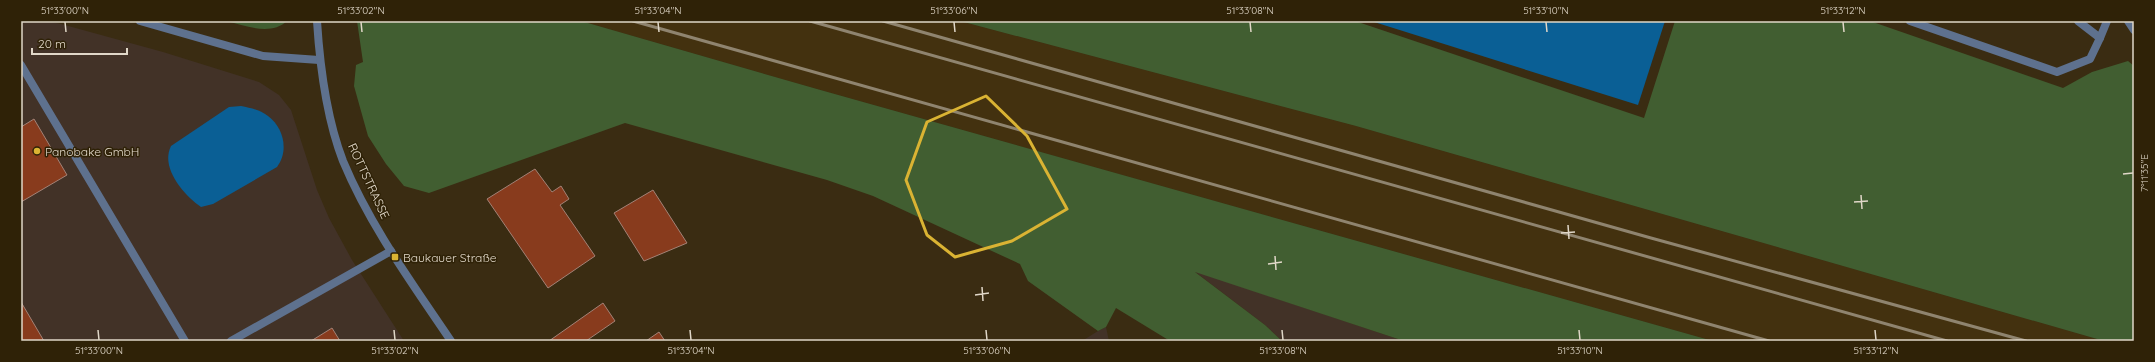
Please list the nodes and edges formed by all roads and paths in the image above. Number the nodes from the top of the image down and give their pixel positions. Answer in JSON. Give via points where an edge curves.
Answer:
{"nodes":[{"id":1,"x":140,"y":21,"type":"edge"},
{"id":2,"x":317,"y":21,"type":"edge"},
{"id":3,"x":1910,"y":21,"type":"edge"},
{"id":4,"x":2078,"y":21,"type":"edge"},
{"id":5,"x":2107,"y":21,"type":"edge"},
{"id":6,"x":2128,"y":21,"type":"edge"},
{"id":7,"x":2134,"y":30,"type":"edge"},
{"id":8,"x":2100,"y":38,"type":"junction"},
{"id":9,"x":319,"y":60,"type":"junction"},
{"id":10,"x":21,"y":66,"type":"edge"},
{"id":11,"x":391,"y":251,"type":"junction"},
{"id":12,"x":185,"y":341,"type":"edge"},
{"id":13,"x":231,"y":341,"type":"edge"},
{"id":14,"x":451,"y":341,"type":"edge"}],
"edges":[{"from":1,"to":9,"type":"street","via":[[263,56]]},
{"from":2,"to":9,"type":"street","name":"ROTTSTRASSE"},
{"from":3,"to":8,"type":"street","via":[[2057,72],[2090,59]]},
{"from":4,"to":8,"type":"street"},
{"from":5,"to":8,"type":"street"},
{"from":6,"to":7,"type":"street"},
{"from":9,"to":11,"type":"street","name":"ROTTSTRASSE","via":[[330,117],[343,160],[367,211]]},
{"from":10,"to":12,"type":"street"},
{"from":11,"to":13,"type":"street"},
{"from":11,"to":14,"type":"street","name":"ROTTSTRASSE"}]}
